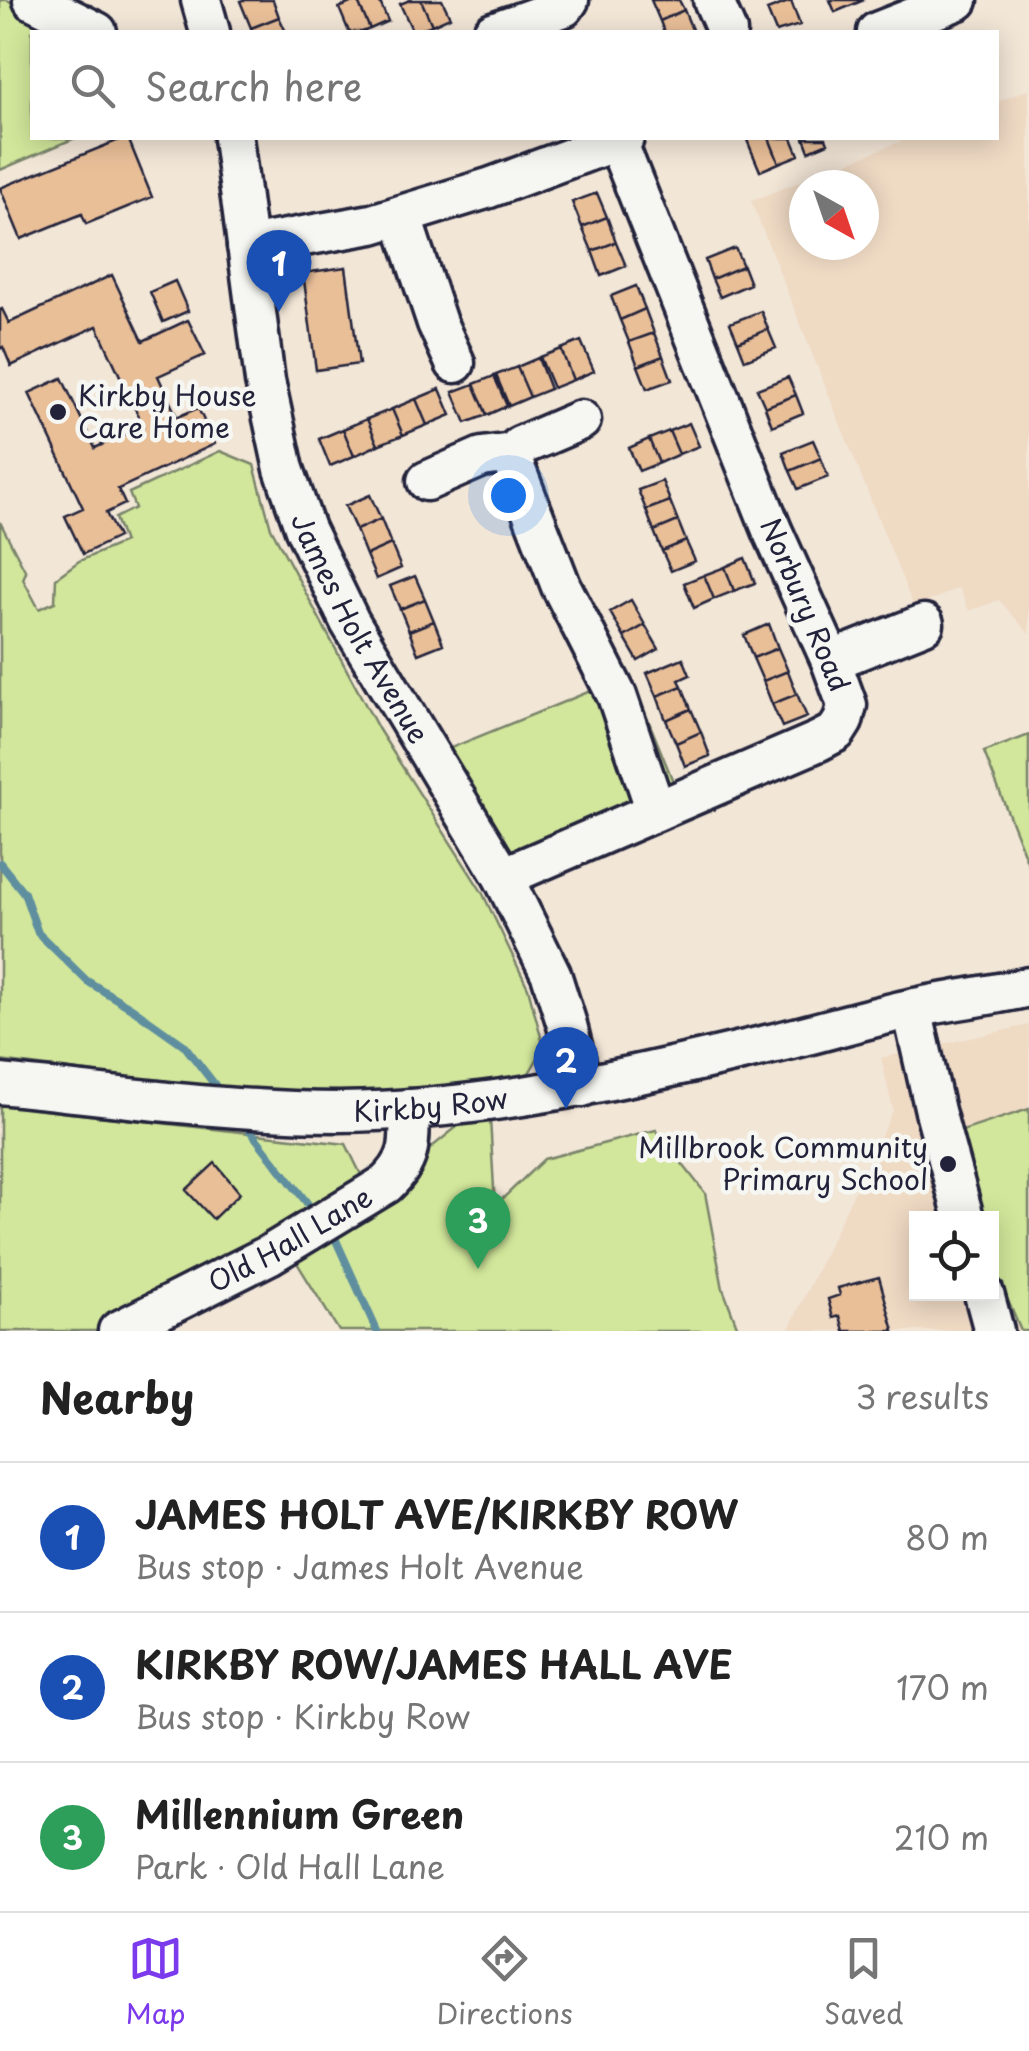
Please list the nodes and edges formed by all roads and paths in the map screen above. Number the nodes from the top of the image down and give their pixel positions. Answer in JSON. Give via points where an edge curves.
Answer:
{"nodes":[{"id":1,"x":33,"y":0,"type":"edge"},
{"id":2,"x":201,"y":0,"type":"edge"},
{"id":3,"x":569,"y":0,"type":"edge"},
{"id":4,"x":714,"y":0,"type":"edge"},
{"id":5,"x":958,"y":0,"type":"edge"},
{"id":6,"x":93,"y":30,"type":"edge"},
{"id":7,"x":209,"y":30,"type":"edge"},
{"id":8,"x":499,"y":30,"type":"edge"},
{"id":9,"x":727,"y":30,"type":"edge"},
{"id":10,"x":882,"y":30,"type":"edge"},
{"id":11,"x":233,"y":140,"type":"edge"},
{"id":12,"x":617,"y":140,"type":"edge"},
{"id":13,"x":620,"y":140,"type":"edge"},
{"id":14,"x":402,"y":215,"type":"junction"},
{"id":15,"x":247,"y":246,"type":"junction"},
{"id":16,"x":456,"y":364,"type":"dead end"},
{"id":17,"x":581,"y":420,"type":"dead end"},
{"id":18,"x":513,"y":453,"type":"junction"},
{"id":19,"x":427,"y":481,"type":"dead end"},
{"id":20,"x":924,"y":624,"type":"dead end"},
{"id":21,"x":831,"y":661,"type":"junction"},
{"id":22,"x":656,"y":811,"type":"junction"},
{"id":23,"x":503,"y":877,"type":"junction"},
{"id":24,"x":1029,"y":987,"type":"edge"},
{"id":25,"x":912,"y":1008,"type":"junction"},
{"id":26,"x":0,"y":1084,"type":"edge"},
{"id":27,"x":582,"y":1087,"type":"junction"},
{"id":28,"x":410,"y":1108,"type":"junction"},
{"id":29,"x":962,"y":1211,"type":"edge"},
{"id":30,"x":986,"y":1301,"type":"edge"},
{"id":31,"x":118,"y":1331,"type":"edge"},
{"id":32,"x":994,"y":1331,"type":"edge"}],
"edges":[{"from":1,"to":6,"type":"street"},
{"from":2,"to":7,"type":"street"},
{"from":3,"to":8,"type":"street"},
{"from":4,"to":9,"type":"street"},
{"from":5,"to":10,"type":"street"},
{"from":11,"to":15,"type":"street","name":"James Holt Avenue"},
{"from":12,"to":14,"type":"street"},
{"from":13,"to":21,"type":"street","name":"Norbury Road","via":[[772,530]]},
{"from":14,"to":15,"type":"street"},
{"from":14,"to":16,"type":"street"},
{"from":15,"to":23,"type":"street","name":"James Holt Avenue","via":[[269,399],[305,529],[350,622]]},
{"from":17,"to":18,"type":"street"},
{"from":18,"to":19,"type":"street"},
{"from":18,"to":22,"type":"street","via":[[561,586],[617,696]]},
{"from":20,"to":21,"type":"street"},
{"from":21,"to":22,"type":"street","name":"Norbury Road","via":[[847,705],[836,732]]},
{"from":22,"to":23,"type":"street","name":"Norbury Road"},
{"from":23,"to":27,"type":"street","name":"James Holt Avenue","via":[[551,974]]},
{"from":24,"to":25,"type":"street","name":"Kirkby Row"},
{"from":25,"to":27,"type":"street","name":"Kirkby Row"},
{"from":25,"to":29,"type":"street"},
{"from":26,"to":28,"type":"street","name":"Kirkby Row","via":[[221,1106]]},
{"from":27,"to":28,"type":"street","name":"Kirkby Row"},
{"from":28,"to":31,"type":"street","name":"Old Hall Lane","via":[[408,1156],[386,1184],[270,1255]]},
{"from":30,"to":32,"type":"street"}]}
